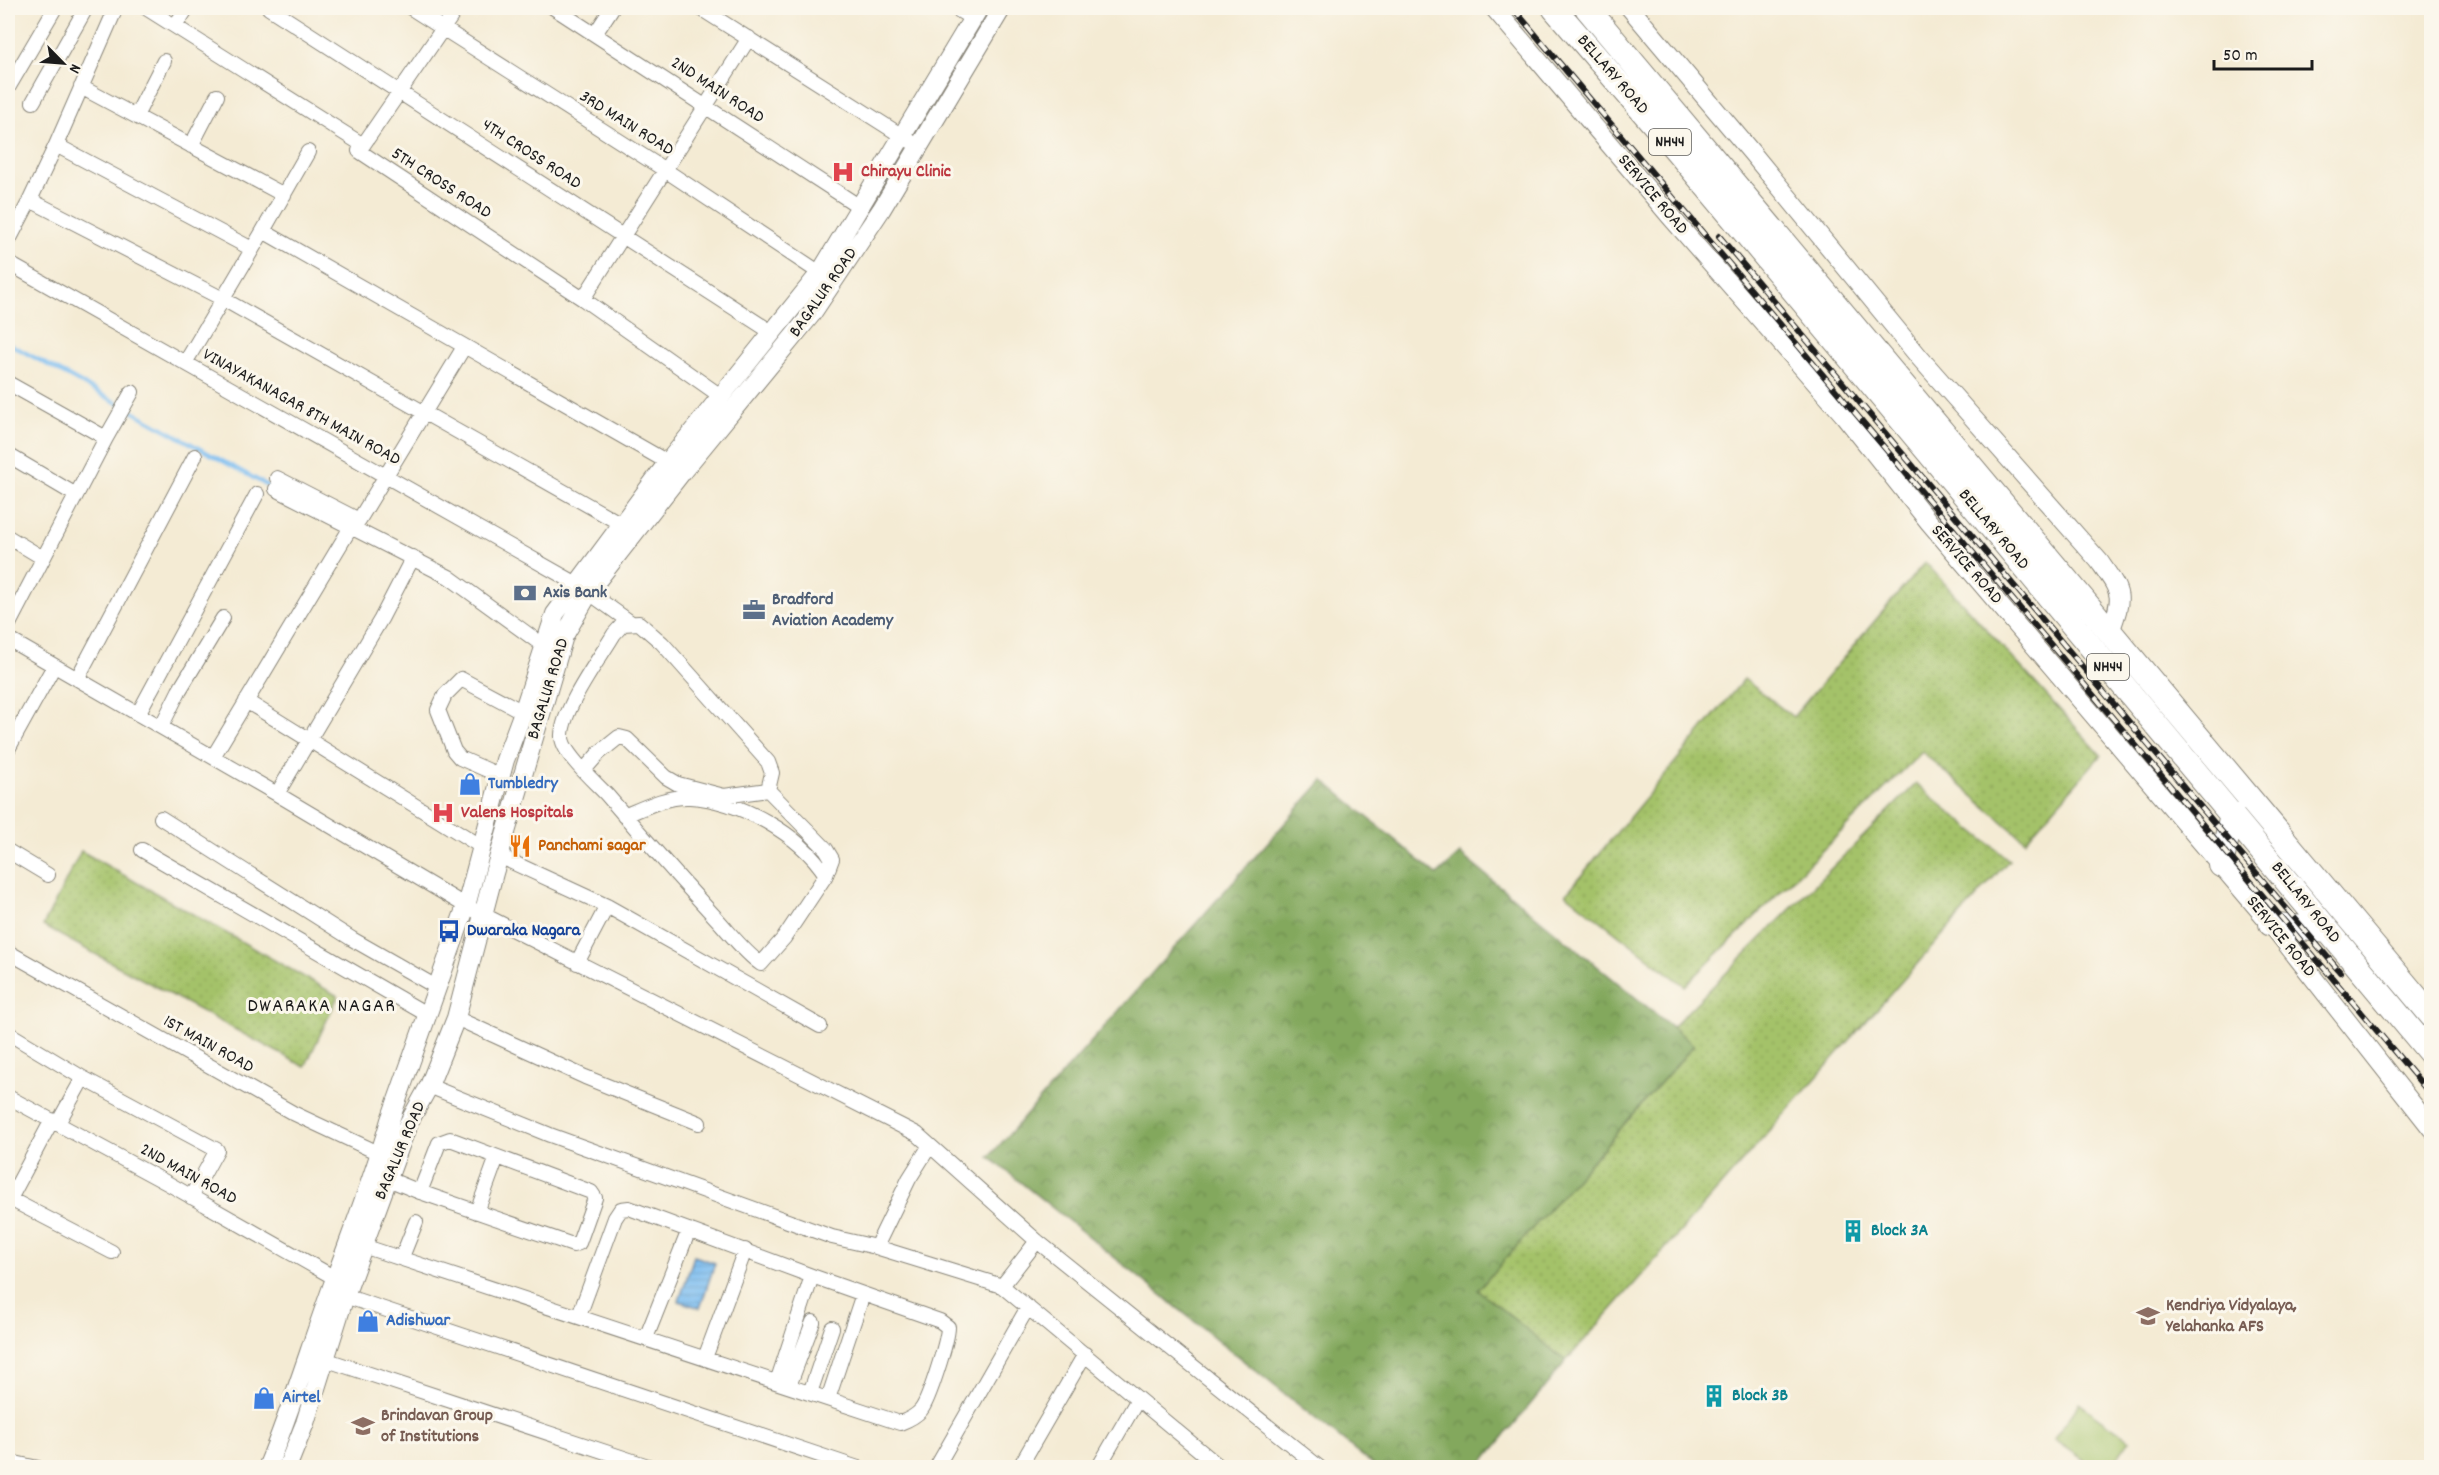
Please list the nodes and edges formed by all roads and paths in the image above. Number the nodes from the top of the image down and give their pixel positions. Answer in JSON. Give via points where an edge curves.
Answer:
{"nodes":[{"id":1,"x":55,"y":8,"type":"edge"},
{"id":2,"x":86,"y":8,"type":"edge"},
{"id":3,"x":116,"y":8,"type":"edge"},
{"id":4,"x":146,"y":8,"type":"edge"},
{"id":5,"x":187,"y":8,"type":"edge"},
{"id":6,"x":269,"y":8,"type":"edge"},
{"id":7,"x":411,"y":8,"type":"edge"},
{"id":8,"x":457,"y":8,"type":"edge"},
{"id":9,"x":554,"y":8,"type":"edge"},
{"id":10,"x":612,"y":8,"type":"edge"},
{"id":11,"x":700,"y":8,"type":"edge"},
{"id":12,"x":955,"y":8,"type":"edge"},
{"id":13,"x":1002,"y":8,"type":"edge"},
{"id":14,"x":1494,"y":8,"type":"edge"},
{"id":15,"x":1554,"y":8,"type":"edge"},
{"id":16,"x":1587,"y":8,"type":"edge"},
{"id":17,"x":1630,"y":8,"type":"edge"},
{"id":18,"x":976,"y":13,"type":"edge"},
{"id":19,"x":176,"y":26,"type":"junction"},
{"id":20,"x":443,"y":29,"type":"junction"},
{"id":21,"x":595,"y":34,"type":"junction"},
{"id":22,"x":748,"y":39,"type":"junction"},
{"id":23,"x":164,"y":61,"type":"dead end"},
{"id":24,"x":81,"y":87,"type":"junction"},
{"id":25,"x":8,"y":88,"type":"edge"},
{"id":26,"x":401,"y":91,"type":"junction"},
{"id":27,"x":217,"y":96,"type":"dead end"},
{"id":28,"x":33,"y":102,"type":"dead end"},
{"id":29,"x":706,"y":105,"type":"junction"},
{"id":30,"x":136,"y":116,"type":"junction"},
{"id":31,"x":902,"y":136,"type":"junction"},
{"id":32,"x":56,"y":145,"type":"junction"},
{"id":33,"x":363,"y":145,"type":"junction"},
{"id":34,"x":191,"y":146,"type":"junction"},
{"id":35,"x":919,"y":147,"type":"junction"},
{"id":36,"x":308,"y":152,"type":"dead end"},
{"id":37,"x":665,"y":170,"type":"junction"},
{"id":38,"x":284,"y":195,"type":"junction"},
{"id":39,"x":30,"y":200,"type":"junction"},
{"id":40,"x":860,"y":207,"type":"junction"},
{"id":41,"x":263,"y":231,"type":"junction"},
{"id":42,"x":623,"y":236,"type":"junction"},
{"id":43,"x":8,"y":242,"type":"edge"},
{"id":44,"x":252,"y":249,"type":"junction"},
{"id":45,"x":8,"y":263,"type":"edge"},
{"id":46,"x":820,"y":273,"type":"junction"},
{"id":47,"x":223,"y":299,"type":"junction"},
{"id":48,"x":583,"y":299,"type":"junction"},
{"id":49,"x":772,"y":333,"type":"junction"},
{"id":50,"x":464,"y":347,"type":"junction"},
{"id":51,"x":185,"y":363,"type":"junction"},
{"id":52,"x":8,"y":383,"type":"edge"},
{"id":53,"x":132,"y":392,"type":"dead end"},
{"id":54,"x":722,"y":397,"type":"junction"},
{"id":55,"x":424,"y":411,"type":"junction"},
{"id":56,"x":106,"y":438,"type":"junction"},
{"id":57,"x":8,"y":455,"type":"edge"},
{"id":58,"x":195,"y":456,"type":"dead end"},
{"id":59,"x":675,"y":467,"type":"junction"},
{"id":60,"x":385,"y":476,"type":"junction"},
{"id":61,"x":256,"y":494,"type":"dead end"},
{"id":62,"x":76,"y":495,"type":"junction"},
{"id":63,"x":623,"y":525,"type":"junction"},
{"id":64,"x":351,"y":527,"type":"junction"},
{"id":65,"x":8,"y":537,"type":"edge"},
{"id":66,"x":413,"y":557,"type":"junction"},
{"id":67,"x":43,"y":558,"type":"junction"},
{"id":68,"x":583,"y":589,"type":"junction"},
{"id":69,"x":223,"y":618,"type":"dead end"},
{"id":70,"x":630,"y":622,"type":"junction"},
{"id":71,"x":8,"y":626,"type":"edge"},
{"id":72,"x":2110,"y":632,"type":"junction"},
{"id":73,"x":8,"y":639,"type":"edge"},
{"id":74,"x":544,"y":646,"type":"junction"},
{"id":75,"x":54,"y":666,"type":"junction"},
{"id":76,"x":545,"y":672,"type":"junction"},
{"id":77,"x":77,"y":679,"type":"junction"},
{"id":78,"x":547,"y":694,"type":"junction"},
{"id":79,"x":246,"y":701,"type":"junction"},
{"id":80,"x":570,"y":707,"type":"junction"},
{"id":81,"x":523,"y":712,"type":"junction"},
{"id":82,"x":138,"y":714,"type":"junction"},
{"id":83,"x":160,"y":727,"type":"junction"},
{"id":84,"x":537,"y":727,"type":"junction"},
{"id":85,"x":561,"y":735,"type":"junction"},
{"id":86,"x":309,"y":738,"type":"junction"},
{"id":87,"x":8,"y":749,"type":"edge"},
{"id":88,"x":213,"y":757,"type":"junction"},
{"id":89,"x":585,"y":769,"type":"junction"},
{"id":90,"x":501,"y":776,"type":"junction"},
{"id":91,"x":768,"y":790,"type":"junction"},
{"id":92,"x":277,"y":794,"type":"junction"},
{"id":93,"x":2232,"y":814,"type":"junction"},
{"id":94,"x":624,"y":816,"type":"junction"},
{"id":95,"x":161,"y":818,"type":"dead end"},
{"id":96,"x":482,"y":847,"type":"junction"},
{"id":97,"x":142,"y":850,"type":"dead end"},
{"id":98,"x":8,"y":851,"type":"edge"},
{"id":99,"x":499,"y":856,"type":"junction"},
{"id":100,"x":2221,"y":865,"type":"junction"},
{"id":101,"x":48,"y":875,"type":"dead end"},
{"id":102,"x":826,"y":875,"type":"junction"},
{"id":103,"x":466,"y":906,"type":"junction"},
{"id":104,"x":608,"y":906,"type":"junction"},
{"id":105,"x":483,"y":915,"type":"junction"},
{"id":106,"x":2271,"y":924,"type":"junction"},
{"id":107,"x":2326,"y":931,"type":"junction"},
{"id":108,"x":8,"y":952,"type":"edge"},
{"id":109,"x":577,"y":963,"type":"junction"},
{"id":110,"x":438,"y":988,"type":"junction"},
{"id":111,"x":428,"y":1015,"type":"junction"},
{"id":112,"x":2432,"y":1017,"type":"edge"},
{"id":113,"x":456,"y":1018,"type":"junction"},
{"id":114,"x":820,"y":1026,"type":"dead end"},
{"id":115,"x":8,"y":1033,"type":"edge"},
{"id":116,"x":2432,"y":1055,"type":"edge"},
{"id":117,"x":83,"y":1078,"type":"junction"},
{"id":118,"x":429,"y":1086,"type":"junction"},
{"id":119,"x":8,"y":1097,"type":"edge"},
{"id":120,"x":55,"y":1122,"type":"junction"},
{"id":121,"x":699,"y":1123,"type":"dead end"},
{"id":122,"x":2432,"y":1129,"type":"edge"},
{"id":123,"x":929,"y":1147,"type":"junction"},
{"id":124,"x":387,"y":1157,"type":"junction"},
{"id":125,"x":497,"y":1157,"type":"junction"},
{"id":126,"x":388,"y":1179,"type":"junction"},
{"id":127,"x":420,"y":1192,"type":"junction"},
{"id":128,"x":191,"y":1197,"type":"junction"},
{"id":129,"x":9,"y":1198,"type":"edge"},
{"id":130,"x":477,"y":1212,"type":"junction"},
{"id":131,"x":416,"y":1222,"type":"dead end"},
{"id":132,"x":689,"y":1230,"type":"junction"},
{"id":133,"x":1037,"y":1241,"type":"junction"},
{"id":134,"x":363,"y":1246,"type":"junction"},
{"id":135,"x":876,"y":1247,"type":"junction"},
{"id":136,"x":745,"y":1250,"type":"junction"},
{"id":137,"x":112,"y":1252,"type":"dead end"},
{"id":138,"x":402,"y":1257,"type":"junction"},
{"id":139,"x":344,"y":1276,"type":"junction"},
{"id":140,"x":813,"y":1276,"type":"junction"},
{"id":141,"x":1002,"y":1286,"type":"junction"},
{"id":142,"x":863,"y":1294,"type":"junction"},
{"id":143,"x":345,"y":1296,"type":"junction"},
{"id":144,"x":1028,"y":1307,"type":"junction"},
{"id":145,"x":579,"y":1316,"type":"junction"},
{"id":146,"x":813,"y":1322,"type":"dead end"},
{"id":147,"x":832,"y":1328,"type":"dead end"},
{"id":148,"x":646,"y":1338,"type":"junction"},
{"id":149,"x":1085,"y":1354,"type":"junction"},
{"id":150,"x":705,"y":1358,"type":"junction"},
{"id":151,"x":324,"y":1359,"type":"junction"},
{"id":152,"x":783,"y":1384,"type":"junction"},
{"id":153,"x":810,"y":1392,"type":"junction"},
{"id":154,"x":1138,"y":1398,"type":"junction"},
{"id":155,"x":828,"y":1399,"type":"junction"},
{"id":156,"x":1216,"y":1466,"type":"edge"},
{"id":157,"x":10,"y":1467,"type":"edge"},
{"id":158,"x":38,"y":1467,"type":"edge"},
{"id":159,"x":267,"y":1467,"type":"edge"},
{"id":160,"x":287,"y":1467,"type":"edge"},
{"id":161,"x":654,"y":1467,"type":"edge"},
{"id":162,"x":858,"y":1467,"type":"edge"},
{"id":163,"x":936,"y":1467,"type":"edge"},
{"id":164,"x":1019,"y":1467,"type":"edge"},
{"id":165,"x":1098,"y":1467,"type":"edge"},
{"id":166,"x":1320,"y":1467,"type":"edge"}],
"edges":[{"from":1,"to":25,"type":"street"},
{"from":2,"to":28,"type":"street"},
{"from":3,"to":24,"type":"street"},
{"from":4,"to":19,"type":"street","name":"5TH CROSS ROAD"},
{"from":5,"to":19,"type":"street"},
{"from":6,"to":26,"type":"street","name":"4TH CROSS ROAD"},
{"from":7,"to":20,"type":"street","name":"3RD MAIN ROAD"},
{"from":8,"to":20,"type":"street"},
{"from":9,"to":21,"type":"street","name":"2ND MAIN ROAD"},
{"from":10,"to":21,"type":"street"},
{"from":11,"to":22,"type":"street"},
{"from":12,"to":18,"type":"street"},
{"from":13,"to":35,"type":"main road","name":"BAGALUR ROAD"},
{"from":14,"to":100,"type":"main road","name":"SERVICE ROAD","via":[[1843,414],[1929,522]]},
{"from":15,"to":93,"type":"highway","name":"BELLARY ROAD","number":"NH44"},
{"from":16,"to":72,"type":"highway","name":"BELLARY ROAD","number":"NH44"},
{"from":17,"to":72,"type":"main road","via":[[1920,358],[2099,561],[2119,591],[2118,610]]},
{"from":18,"to":31,"type":"main road","name":"BAGALUR ROAD"},
{"from":19,"to":33,"type":"street","name":"5TH CROSS ROAD"},
{"from":20,"to":26,"type":"street"},
{"from":20,"to":37,"type":"street","name":"3RD MAIN ROAD"},
{"from":21,"to":29,"type":"street","name":"2ND MAIN ROAD"},
{"from":22,"to":29,"type":"street"},
{"from":22,"to":31,"type":"street"},
{"from":23,"to":30,"type":"street"},
{"from":24,"to":30,"type":"street"},
{"from":24,"to":32,"type":"street"},
{"from":26,"to":33,"type":"street"},
{"from":26,"to":42,"type":"street","name":"4TH CROSS ROAD"},
{"from":27,"to":34,"type":"street"},
{"from":29,"to":37,"type":"street"},
{"from":29,"to":40,"type":"street","name":"2ND MAIN ROAD"},
{"from":30,"to":34,"type":"street"},
{"from":31,"to":35,"type":"street"},
{"from":31,"to":40,"type":"main road","name":"BAGALUR ROAD"},
{"from":32,"to":39,"type":"street"},
{"from":32,"to":44,"type":"street"},
{"from":33,"to":48,"type":"street","name":"5TH CROSS ROAD","via":[[359,151]]},
{"from":34,"to":38,"type":"street"},
{"from":35,"to":59,"type":"main road","name":"BAGALUR ROAD","via":[[811,315]]},
{"from":36,"to":38,"type":"street"},
{"from":37,"to":42,"type":"street"},
{"from":37,"to":46,"type":"street","name":"3RD MAIN ROAD"},
{"from":38,"to":41,"type":"street"},
{"from":39,"to":43,"type":"street"},
{"from":39,"to":47,"type":"street"},
{"from":40,"to":46,"type":"main road","name":"BAGALUR ROAD"},
{"from":41,"to":44,"type":"street"},
{"from":41,"to":50,"type":"street"},
{"from":42,"to":48,"type":"street"},
{"from":42,"to":49,"type":"street","name":"4TH CROSS ROAD"},
{"from":44,"to":47,"type":"street"},
{"from":45,"to":51,"type":"street","name":"VINAYAKANAGAR 8TH MAIN ROAD"},
{"from":46,"to":49,"type":"main road","name":"BAGALUR ROAD"},
{"from":47,"to":51,"type":"street"},
{"from":47,"to":55,"type":"street"},
{"from":48,"to":54,"type":"street","name":"5TH CROSS ROAD"},
{"from":49,"to":54,"type":"main road","name":"BAGALUR ROAD"},
{"from":50,"to":55,"type":"street"},
{"from":50,"to":59,"type":"street"},
{"from":51,"to":60,"type":"street","name":"VINAYAKANAGAR 8TH MAIN ROAD"},
{"from":52,"to":56,"type":"street"},
{"from":53,"to":56,"type":"street"},
{"from":54,"to":59,"type":"main road","name":"BAGALUR ROAD"},
{"from":55,"to":60,"type":"street"},
{"from":55,"to":63,"type":"street"},
{"from":56,"to":62,"type":"street"},
{"from":57,"to":62,"type":"street"},
{"from":58,"to":77,"type":"street"},
{"from":59,"to":63,"type":"main road","name":"BAGALUR ROAD"},
{"from":59,"to":68,"type":"main road","name":"BAGALUR ROAD"},
{"from":60,"to":64,"type":"street","via":[[359,520],[277,484]]},
{"from":60,"to":68,"type":"street","name":"VINAYAKANAGAR 8TH MAIN ROAD"},
{"from":61,"to":82,"type":"street"},
{"from":62,"to":67,"type":"street"},
{"from":63,"to":68,"type":"main road","name":"BAGALUR ROAD"},
{"from":64,"to":66,"type":"street"},
{"from":64,"to":79,"type":"street"},
{"from":65,"to":67,"type":"street"},
{"from":66,"to":74,"type":"street","via":[[449,577]]},
{"from":66,"to":86,"type":"street","via":[[381,619]]},
{"from":67,"to":71,"type":"street"},
{"from":68,"to":70,"type":"street","name":"VINAYAKANAGAR 8TH MAIN ROAD"},
{"from":68,"to":74,"type":"main road","name":"BAGALUR ROAD","via":[[555,614]]},
{"from":68,"to":76,"type":"main road","name":"BAGALUR ROAD"},
{"from":69,"to":83,"type":"street"},
{"from":70,"to":80,"type":"street","via":[[622,624],[614,634]]},
{"from":70,"to":91,"type":"street","name":"VINAYAKANAGAR 8TH MAIN ROAD","via":[[639,623],[662,644],[768,762],[772,773]]},
{"from":72,"to":112,"type":"highway","name":"BELLARY ROAD","number":"NH44"},
{"from":73,"to":75,"type":"street"},
{"from":74,"to":76,"type":"main road","name":"BAGALUR ROAD"},
{"from":75,"to":77,"type":"street"},
{"from":75,"to":87,"type":"street"},
{"from":76,"to":78,"type":"main road","name":"BAGALUR ROAD"},
{"from":76,"to":81,"type":"main road","name":"BAGALUR ROAD"},
{"from":77,"to":82,"type":"street"},
{"from":78,"to":80,"type":"street"},
{"from":78,"to":84,"type":"main road","name":"BAGALUR ROAD"},
{"from":79,"to":86,"type":"street"},
{"from":79,"to":88,"type":"street"},
{"from":80,"to":85,"type":"street"},
{"from":81,"to":90,"type":"main road","name":"BAGALUR ROAD"},
{"from":81,"to":90,"type":"street","via":[[461,679],[439,703],[453,751]]},
{"from":82,"to":83,"type":"street"},
{"from":83,"to":88,"type":"street"},
{"from":84,"to":85,"type":"street"},
{"from":84,"to":99,"type":"main road","name":"BAGALUR ROAD"},
{"from":85,"to":89,"type":"street","via":[[572,759]]},
{"from":86,"to":92,"type":"street"},
{"from":86,"to":96,"type":"street"},
{"from":88,"to":92,"type":"street"},
{"from":89,"to":91,"type":"street","via":[[619,737],[627,739],[678,784],[724,796]]},
{"from":89,"to":94,"type":"street"},
{"from":90,"to":96,"type":"main road","name":"BAGALUR ROAD"},
{"from":91,"to":102,"type":"street","via":[[826,849],[832,859]]},
{"from":92,"to":103,"type":"street"},
{"from":93,"to":100,"type":"highway"},
{"from":93,"to":107,"type":"highway","name":"BELLARY ROAD","number":"NH44"},
{"from":94,"to":102,"type":"street","via":[[655,802],[690,797],[725,804],[776,827],[819,864]]},
{"from":94,"to":102,"type":"street","via":[[761,964],[784,938]]},
{"from":95,"to":110,"type":"street","via":[[352,939]]},
{"from":96,"to":103,"type":"main road","name":"BAGALUR ROAD"},
{"from":97,"to":111,"type":"street"},
{"from":98,"to":101,"type":"street"},
{"from":99,"to":104,"type":"street"},
{"from":99,"to":105,"type":"main road","name":"BAGALUR ROAD"},
{"from":100,"to":106,"type":"main road","name":"SERVICE ROAD"},
{"from":103,"to":105,"type":"street"},
{"from":103,"to":110,"type":"main road","name":"BAGALUR ROAD"},
{"from":104,"to":109,"type":"street"},
{"from":104,"to":114,"type":"street"},
{"from":105,"to":109,"type":"street"},
{"from":105,"to":113,"type":"main road","name":"BAGALUR ROAD"},
{"from":106,"to":107,"type":"highway"},
{"from":106,"to":122,"type":"main road","name":"SERVICE ROAD"},
{"from":107,"to":116,"type":"highway","name":"BELLARY ROAD","number":"NH44"},
{"from":108,"to":124,"type":"street","name":"1ST MAIN ROAD","via":[[293,1113]]},
{"from":109,"to":123,"type":"street","via":[[917,1134]]},
{"from":110,"to":111,"type":"main road","name":"BAGALUR ROAD"},
{"from":111,"to":124,"type":"main road","name":"BAGALUR ROAD","via":[[390,1120]]},
{"from":113,"to":118,"type":"main road","name":"BAGALUR ROAD"},
{"from":113,"to":121,"type":"street"},
{"from":115,"to":117,"type":"street"},
{"from":117,"to":120,"type":"street"},
{"from":117,"to":128,"type":"street","via":[[216,1150]]},
{"from":118,"to":124,"type":"main road","name":"BAGALUR ROAD"},
{"from":118,"to":135,"type":"street","via":[[811,1230]]},
{"from":119,"to":120,"type":"street","name":"2ND MAIN ROAD"},
{"from":120,"to":128,"type":"street","name":"2ND MAIN ROAD"},
{"from":120,"to":129,"type":"street"},
{"from":123,"to":133,"type":"street"},
{"from":123,"to":135,"type":"street"},
{"from":124,"to":126,"type":"main road","name":"BAGALUR ROAD"},
{"from":124,"to":139,"type":"main road","name":"BAGALUR ROAD"},
{"from":125,"to":127,"type":"street","via":[[443,1140]]},
{"from":125,"to":130,"type":"street"},
{"from":125,"to":130,"type":"street","via":[[591,1192],[594,1203],[579,1243],[573,1245]]},
{"from":126,"to":127,"type":"street"},
{"from":126,"to":134,"type":"main road","name":"BAGALUR ROAD"},
{"from":127,"to":130,"type":"street"},
{"from":128,"to":139,"type":"street","name":"2ND MAIN ROAD"},
{"from":129,"to":137,"type":"street"},
{"from":131,"to":138,"type":"street"},
{"from":132,"to":136,"type":"street"},
{"from":132,"to":145,"type":"street","via":[[628,1208],[621,1209]]},
{"from":132,"to":148,"type":"street"},
{"from":133,"to":141,"type":"street"},
{"from":133,"to":166,"type":"street"},
{"from":134,"to":138,"type":"street"},
{"from":134,"to":139,"type":"main road","name":"BAGALUR ROAD"},
{"from":135,"to":141,"type":"street"},
{"from":136,"to":140,"type":"street"},
{"from":136,"to":150,"type":"street"},
{"from":138,"to":145,"type":"street"},
{"from":139,"to":143,"type":"main road","name":"BAGALUR ROAD"},
{"from":139,"to":159,"type":"main road","name":"BAGALUR ROAD"},
{"from":140,"to":142,"type":"street"},
{"from":140,"to":152,"type":"street"},
{"from":141,"to":144,"type":"street"},
{"from":142,"to":155,"type":"street"},
{"from":142,"to":155,"type":"street","via":[[940,1321],[948,1327],[948,1340],[922,1409],[911,1418],[900,1423]]},
{"from":143,"to":151,"type":"main road","name":"BAGALUR ROAD"},
{"from":143,"to":162,"type":"street"},
{"from":144,"to":149,"type":"street"},
{"from":144,"to":163,"type":"street"},
{"from":145,"to":148,"type":"street"},
{"from":146,"to":152,"type":"street"},
{"from":147,"to":153,"type":"street"},
{"from":148,"to":150,"type":"street"},
{"from":149,"to":154,"type":"street"},
{"from":149,"to":164,"type":"street"},
{"from":150,"to":152,"type":"street"},
{"from":151,"to":160,"type":"main road","name":"BAGALUR ROAD"},
{"from":151,"to":161,"type":"street"},
{"from":152,"to":153,"type":"street"},
{"from":153,"to":155,"type":"street"},
{"from":154,"to":156,"type":"street"},
{"from":154,"to":165,"type":"street"},
{"from":157,"to":158,"type":"street","via":[[15,1463]]}]}
